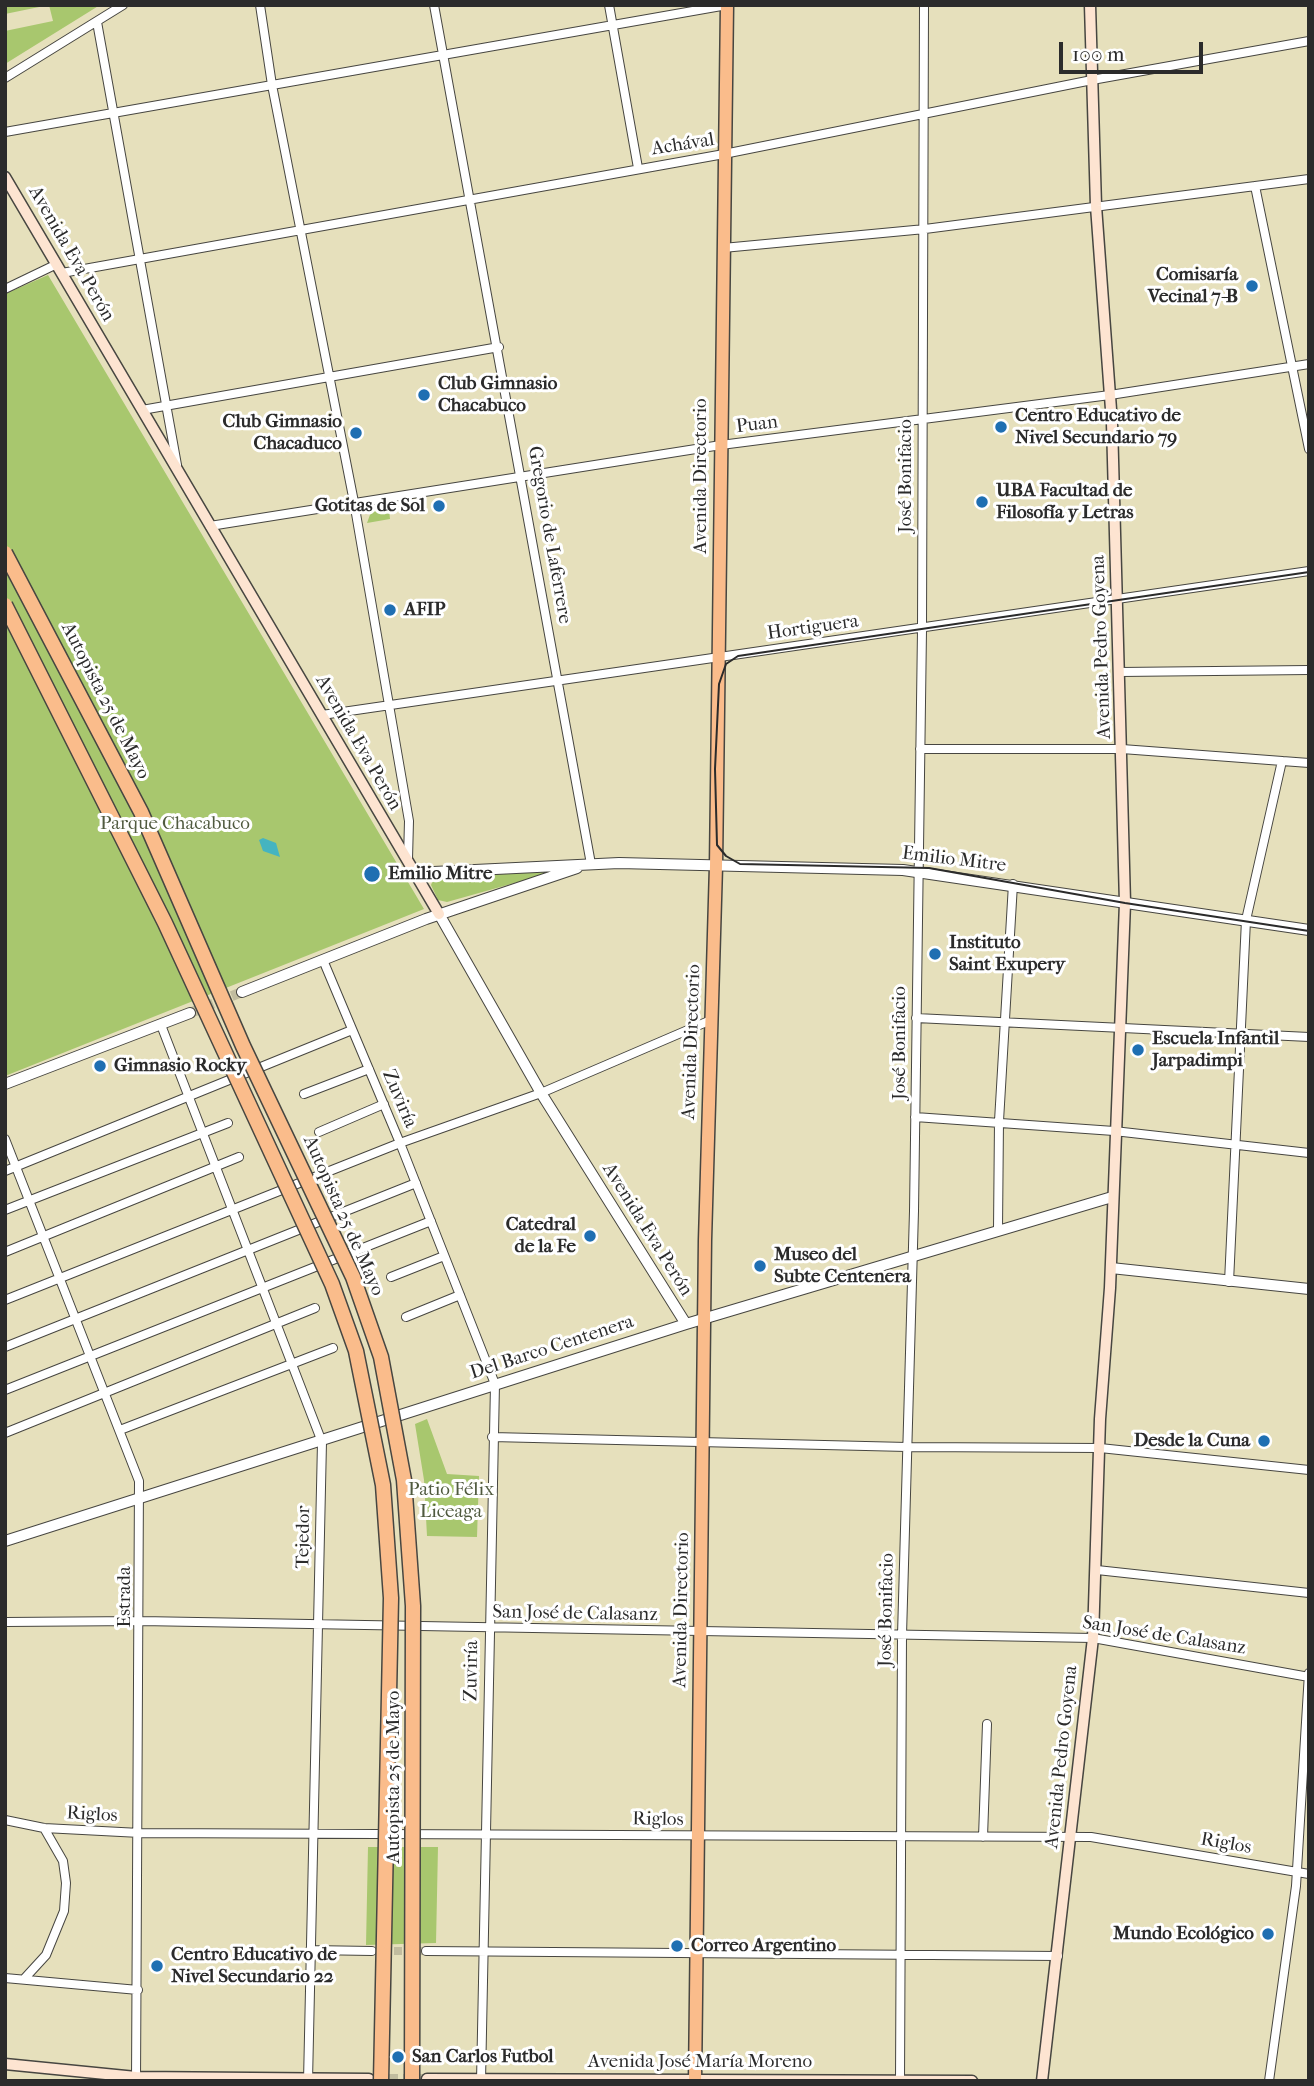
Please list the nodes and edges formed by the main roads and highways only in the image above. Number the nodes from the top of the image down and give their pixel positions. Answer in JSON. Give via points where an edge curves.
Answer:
{"nodes":[{"id":1,"x":727,"y":5,"type":"edge"},
{"id":2,"x":1090,"y":5,"type":"edge"},
{"id":3,"x":5,"y":177,"type":"edge"},
{"id":4,"x":5,"y":552,"type":"edge"},
{"id":5,"x":5,"y":605,"type":"edge"},
{"id":6,"x":439,"y":914,"type":"road end"},
{"id":7,"x":5,"y":2064,"type":"edge"},
{"id":8,"x":136,"y":2079,"type":"edge"},
{"id":9,"x":308,"y":2079,"type":"edge"},
{"id":10,"x":375,"y":2080,"type":"edge"},
{"id":11,"x":419,"y":2080,"type":"edge"},
{"id":12,"x":481,"y":2080,"type":"edge"},
{"id":13,"x":900,"y":2080,"type":"edge"},
{"id":14,"x":695,"y":2081,"type":"edge"},
{"id":15,"x":972,"y":2081,"type":"edge"},
{"id":16,"x":1042,"y":2081,"type":"edge"}],
"edges":[{"from":1,"to":14,"type":"main road","name":"Avenida Directorio"},
{"from":2,"to":16,"type":"main road","name":"Avenida Pedro Goyena","via":[[1121,672],[1125,902],[1112,1197],[1113,1310],[1100,1448],[1093,1637]]},
{"from":3,"to":6,"type":"main road","name":"Avenida Eva Perón"},
{"from":4,"to":11,"type":"highway","name":"Autopista 25 de Mayo","bridge":true,"via":[[141,812],[243,1046],[353,1277],[381,1357],[404,1479],[413,1606]]},
{"from":5,"to":10,"type":"highway","name":"Autopista 25 de Mayo","bridge":true,"via":[[183,961],[332,1284],[356,1351],[383,1485],[391,1598],[382,1976]]},
{"from":7,"to":8,"type":"main road"},
{"from":8,"to":9,"type":"main road"},
{"from":9,"to":10,"type":"main road"},
{"from":11,"to":12,"type":"main road","name":"Avenida José María Moreno"},
{"from":12,"to":14,"type":"main road","name":"Avenida José María Moreno"},
{"from":13,"to":14,"type":"main road","name":"Avenida José María Moreno"},
{"from":13,"to":15,"type":"main road","name":"Avenida José María Moreno"}]}
